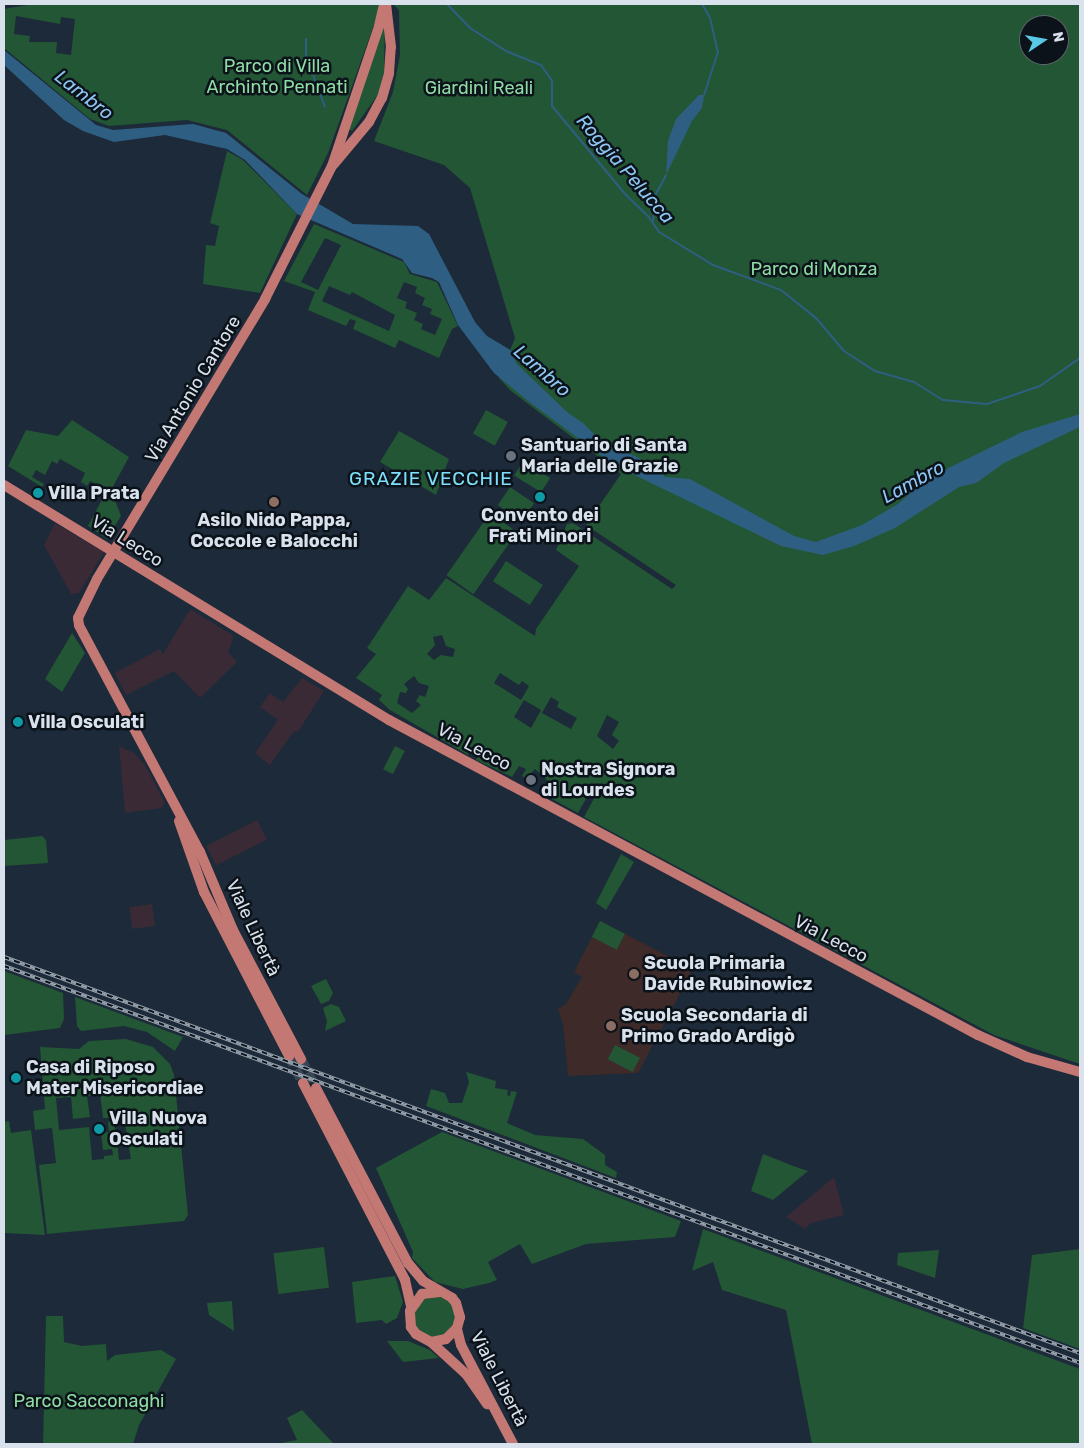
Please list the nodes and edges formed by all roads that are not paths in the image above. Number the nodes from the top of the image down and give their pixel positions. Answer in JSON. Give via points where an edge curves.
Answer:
{"nodes":[{"id":1,"x":385,"y":4,"type":"edge"},
{"id":2,"x":332,"y":166,"type":"junction"},
{"id":3,"x":4,"y":485,"type":"edge"},
{"id":4,"x":114,"y":552,"type":"junction"},
{"id":5,"x":79,"y":625,"type":"joint"},
{"id":6,"x":177,"y":812,"type":"junction"},
{"id":7,"x":289,"y":1056,"type":"tunnel mouth"},
{"id":8,"x":301,"y":1058,"type":"tunnel mouth"},
{"id":9,"x":1080,"y":1072,"type":"edge"},
{"id":10,"x":303,"y":1083,"type":"tunnel mouth"},
{"id":11,"x":316,"y":1088,"type":"tunnel mouth"},
{"id":12,"x":440,"y":1292,"type":"junction"},
{"id":13,"x":411,"y":1306,"type":"junction"},
{"id":14,"x":457,"y":1329,"type":"junction"},
{"id":15,"x":431,"y":1342,"type":"junction"},
{"id":16,"x":506,"y":1444,"type":"edge"},
{"id":17,"x":513,"y":1444,"type":"edge"}],
"edges":[{"from":1,"to":2,"type":"main road"},
{"from":1,"to":2,"type":"main road","via":[[391,47],[389,73],[382,98],[369,122]]},
{"from":2,"to":4,"type":"main road","name":"Via Antonio Cantore","via":[[245,334]]},
{"from":3,"to":4,"type":"main road","name":"Via Lecco"},
{"from":4,"to":5,"type":"main road","name":"Via Antonio Cantore","via":[[81,607]]},
{"from":4,"to":9,"type":"main road","name":"Via Lecco","via":[[336,689],[460,759],[978,1035],[1027,1057]]},
{"from":5,"to":6,"type":"main road","name":"Viale Libertà"},
{"from":6,"to":7,"type":"main road","name":"Viale Libertà","via":[[204,892]]},
{"from":6,"to":8,"type":"main road","name":"Viale Libertà","via":[[200,852],[232,930]]},
{"from":10,"to":13,"type":"main road","name":"Viale Libertà","via":[[405,1280]]},
{"from":11,"to":12,"type":"main road","name":"Viale Libertà","via":[[402,1254],[417,1274]]},
{"from":12,"to":13,"type":"main road","via":[[422,1294]]},
{"from":12,"to":14,"type":"main road","name":"Viale Libertà","via":[[456,1303],[460,1317]]},
{"from":13,"to":15,"type":"main road","name":"Viale Libertà","via":[[411,1327],[423,1340]]},
{"from":14,"to":15,"type":"main road","name":"Viale Libertà","via":[[446,1339]]},
{"from":14,"to":17,"type":"main road","name":"Viale Libertà","via":[[461,1345]]},
{"from":15,"to":16,"type":"main road","name":"Viale Libertà","via":[[466,1374]]}]}
